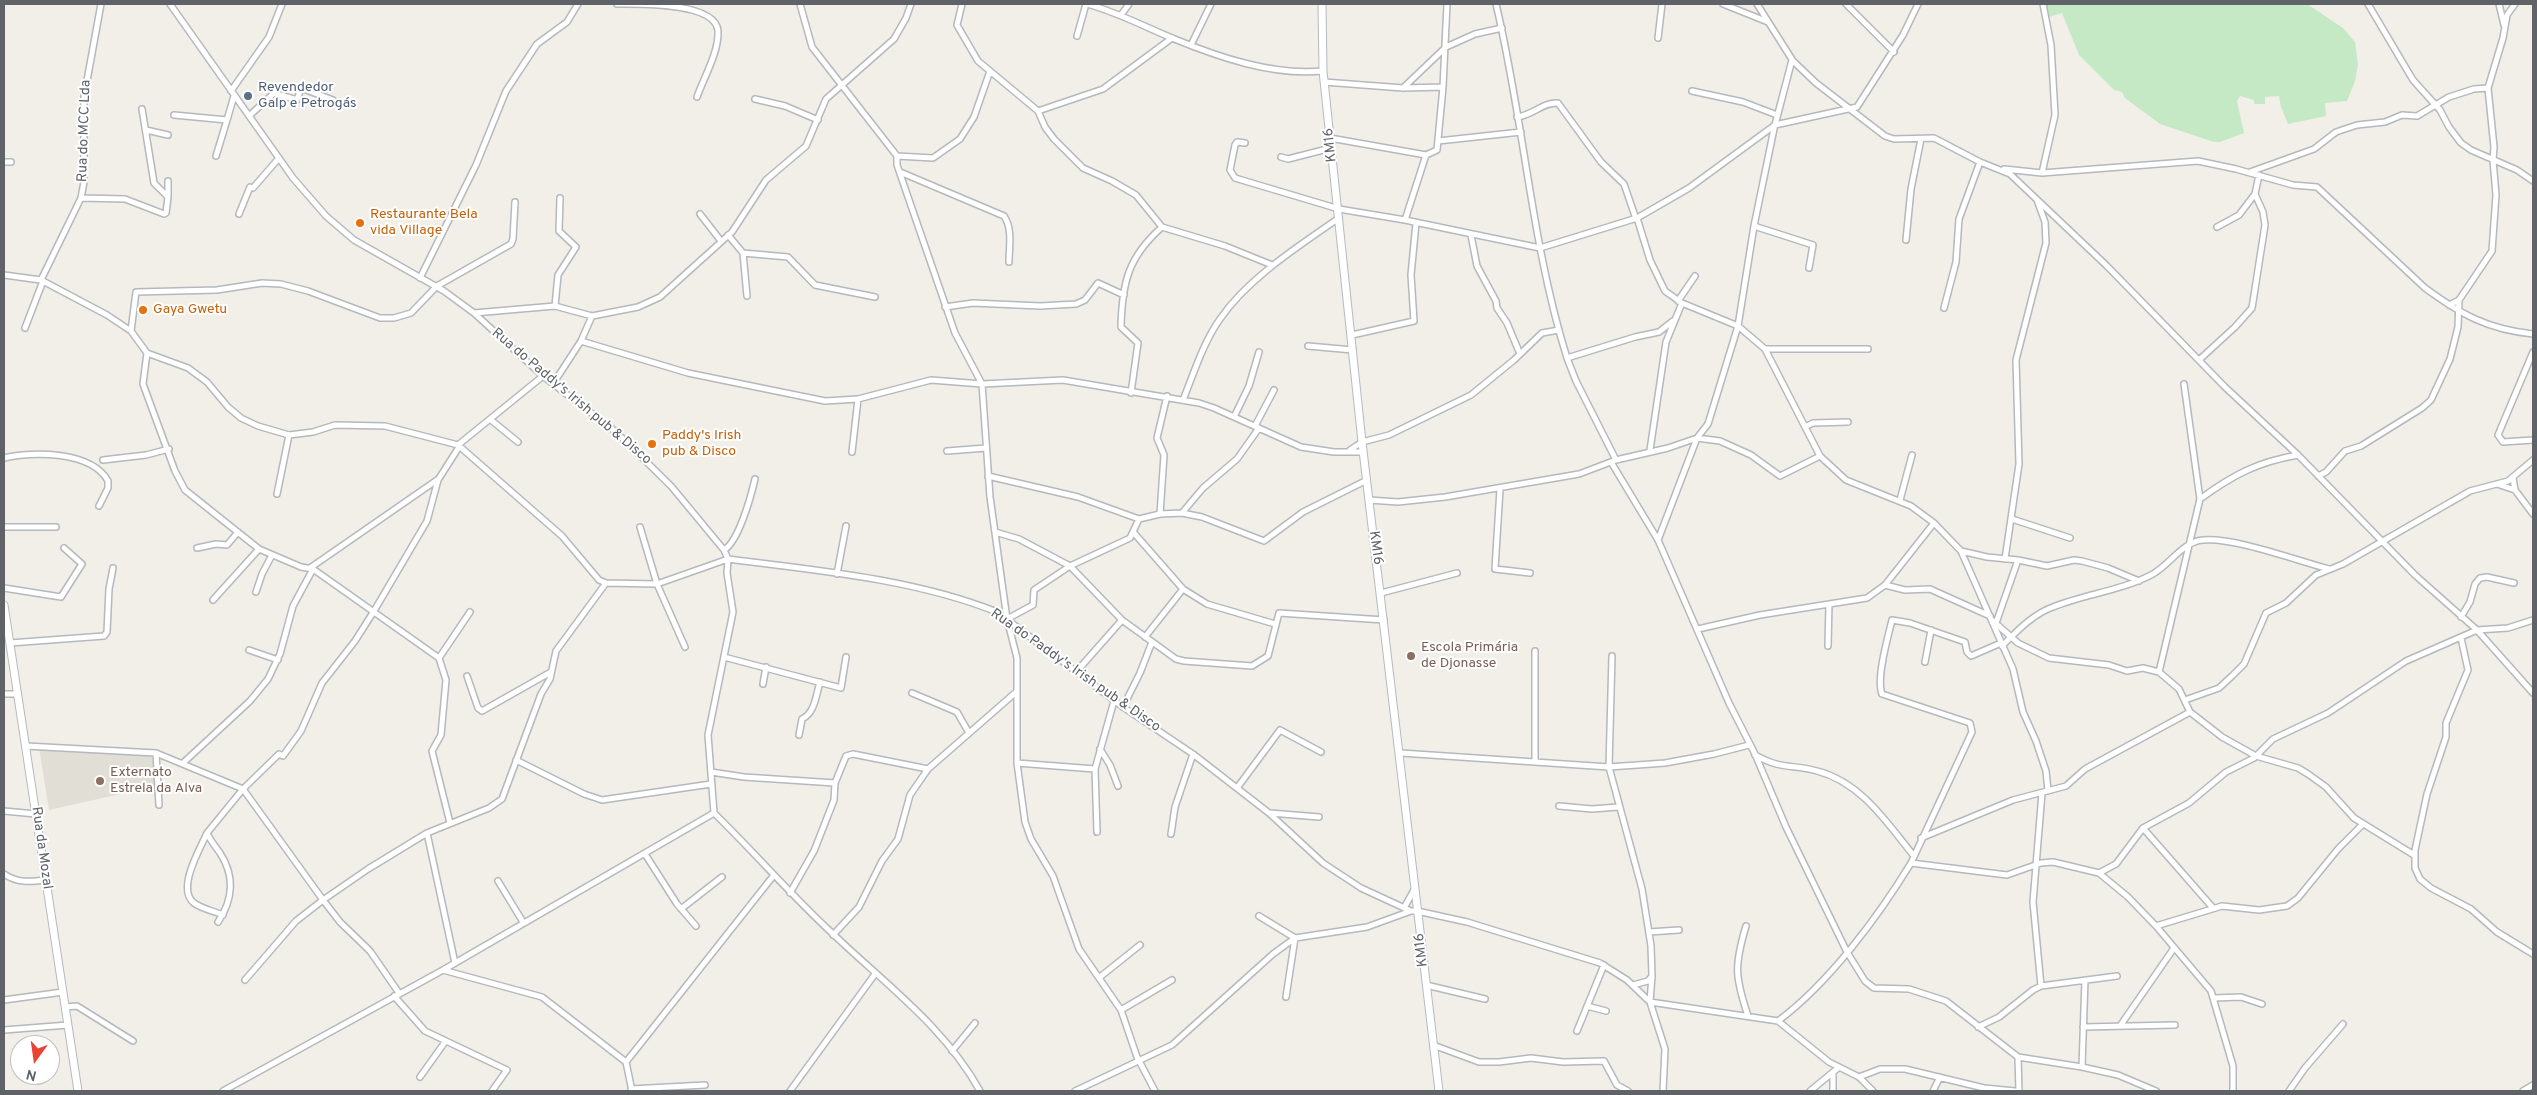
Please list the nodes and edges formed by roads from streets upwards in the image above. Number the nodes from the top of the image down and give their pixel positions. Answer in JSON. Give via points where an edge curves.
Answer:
{"nodes":[{"id":1,"x":101,"y":4,"type":"edge"},
{"id":2,"x":170,"y":4,"type":"edge"},
{"id":3,"x":282,"y":4,"type":"edge"},
{"id":4,"x":578,"y":4,"type":"edge"},
{"id":5,"x":617,"y":4,"type":"edge"},
{"id":6,"x":800,"y":4,"type":"edge"},
{"id":7,"x":912,"y":4,"type":"edge"},
{"id":8,"x":962,"y":4,"type":"edge"},
{"id":9,"x":1087,"y":4,"type":"edge"},
{"id":10,"x":1128,"y":4,"type":"edge"},
{"id":11,"x":1211,"y":4,"type":"edge"},
{"id":12,"x":1322,"y":4,"type":"edge"},
{"id":13,"x":1447,"y":4,"type":"edge"},
{"id":14,"x":1496,"y":4,"type":"edge"},
{"id":15,"x":1662,"y":4,"type":"edge"},
{"id":16,"x":1723,"y":4,"type":"edge"},
{"id":17,"x":1757,"y":4,"type":"edge"},
{"id":18,"x":1846,"y":4,"type":"edge"},
{"id":19,"x":1918,"y":4,"type":"edge"},
{"id":20,"x":2043,"y":4,"type":"edge"},
{"id":21,"x":2368,"y":4,"type":"edge"},
{"id":22,"x":2499,"y":4,"type":"edge"},
{"id":23,"x":2515,"y":4,"type":"edge"},
{"id":24,"x":1121,"y":15,"type":"junction"},
{"id":25,"x":1768,"y":22,"type":"junction"},
{"id":26,"x":1502,"y":28,"type":"junction"},
{"id":27,"x":2504,"y":28,"type":"junction"},
{"id":28,"x":1077,"y":36,"type":"dead end"},
{"id":29,"x":1172,"y":38,"type":"junction"},
{"id":30,"x":1658,"y":38,"type":"dead end"},
{"id":31,"x":1191,"y":45,"type":"junction"},
{"id":32,"x":1446,"y":47,"type":"junction"},
{"id":33,"x":1894,"y":52,"type":"junction"},
{"id":34,"x":1792,"y":60,"type":"junction"},
{"id":35,"x":1324,"y":70,"type":"junction"},
{"id":36,"x":990,"y":71,"type":"junction"},
{"id":37,"x":1324,"y":82,"type":"junction"},
{"id":38,"x":843,"y":85,"type":"junction"},
{"id":39,"x":1444,"y":87,"type":"junction"},
{"id":40,"x":1403,"y":88,"type":"junction"},
{"id":41,"x":2488,"y":88,"type":"junction"},
{"id":42,"x":1692,"y":91,"type":"dead end"},
{"id":43,"x":232,"y":94,"type":"junction"},
{"id":44,"x":698,"y":97,"type":"dead end"},
{"id":45,"x":755,"y":99,"type":"dead end"},
{"id":46,"x":333,"y":100,"type":"dead end"},
{"id":47,"x":2435,"y":104,"type":"junction"},
{"id":48,"x":142,"y":109,"type":"dead end"},
{"id":49,"x":1851,"y":110,"type":"junction"},
{"id":50,"x":1038,"y":111,"type":"junction"},
{"id":51,"x":174,"y":115,"type":"dead end"},
{"id":52,"x":1778,"y":115,"type":"junction"},
{"id":53,"x":248,"y":116,"type":"junction"},
{"id":54,"x":1517,"y":117,"type":"junction"},
{"id":55,"x":227,"y":120,"type":"junction"},
{"id":56,"x":818,"y":120,"type":"junction"},
{"id":57,"x":1775,"y":125,"type":"junction"},
{"id":58,"x":146,"y":130,"type":"junction"},
{"id":59,"x":1521,"y":132,"type":"junction"},
{"id":60,"x":168,"y":135,"type":"dead end"},
{"id":61,"x":1330,"y":138,"type":"junction"},
{"id":62,"x":1921,"y":138,"type":"junction"},
{"id":63,"x":1438,"y":141,"type":"junction"},
{"id":64,"x":1244,"y":143,"type":"dead end"},
{"id":65,"x":1331,"y":148,"type":"junction"},
{"id":66,"x":1426,"y":154,"type":"junction"},
{"id":67,"x":216,"y":156,"type":"dead end"},
{"id":68,"x":897,"y":156,"type":"junction"},
{"id":69,"x":1281,"y":157,"type":"dead end"},
{"id":70,"x":279,"y":158,"type":"junction"},
{"id":71,"x":2493,"y":160,"type":"junction"},
{"id":72,"x":4,"y":162,"type":"edge"},
{"id":73,"x":11,"y":162,"type":"dead end"},
{"id":74,"x":1980,"y":162,"type":"junction"},
{"id":75,"x":2003,"y":169,"type":"junction"},
{"id":76,"x":900,"y":172,"type":"junction"},
{"id":77,"x":2250,"y":172,"type":"junction"},
{"id":78,"x":2042,"y":173,"type":"junction"},
{"id":79,"x":2259,"y":175,"type":"junction"},
{"id":80,"x":168,"y":181,"type":"dead end"},
{"id":81,"x":2533,"y":181,"type":"edge"},
{"id":82,"x":2255,"y":194,"type":"junction"},
{"id":83,"x":168,"y":197,"type":"junction"},
{"id":84,"x":81,"y":198,"type":"junction"},
{"id":85,"x":560,"y":198,"type":"dead end"},
{"id":86,"x":2036,"y":198,"type":"junction"},
{"id":87,"x":515,"y":202,"type":"dead end"},
{"id":88,"x":1339,"y":209,"type":"junction"},
{"id":89,"x":239,"y":214,"type":"dead end"},
{"id":90,"x":700,"y":214,"type":"dead end"},
{"id":91,"x":1340,"y":217,"type":"junction"},
{"id":92,"x":1637,"y":219,"type":"junction"},
{"id":93,"x":1405,"y":220,"type":"junction"},
{"id":94,"x":1416,"y":222,"type":"junction"},
{"id":95,"x":1754,"y":226,"type":"junction"},
{"id":96,"x":1162,"y":227,"type":"junction"},
{"id":97,"x":2217,"y":227,"type":"dead end"},
{"id":98,"x":1471,"y":235,"type":"junction"},
{"id":99,"x":728,"y":236,"type":"junction"},
{"id":100,"x":1906,"y":240,"type":"dead end"},
{"id":101,"x":721,"y":241,"type":"junction"},
{"id":102,"x":1540,"y":248,"type":"junction"},
{"id":103,"x":744,"y":253,"type":"junction"},
{"id":104,"x":1009,"y":262,"type":"dead end"},
{"id":105,"x":1272,"y":265,"type":"junction"},
{"id":106,"x":1809,"y":268,"type":"dead end"},
{"id":107,"x":4,"y":275,"type":"edge"},
{"id":108,"x":1695,"y":276,"type":"dead end"},
{"id":109,"x":420,"y":278,"type":"junction"},
{"id":110,"x":42,"y":281,"type":"junction"},
{"id":111,"x":437,"y":286,"type":"junction"},
{"id":112,"x":1124,"y":295,"type":"junction"},
{"id":113,"x":747,"y":296,"type":"dead end"},
{"id":114,"x":875,"y":297,"type":"dead end"},
{"id":115,"x":2459,"y":300,"type":"junction"},
{"id":116,"x":1680,"y":302,"type":"junction"},
{"id":117,"x":2449,"y":304,"type":"junction"},
{"id":118,"x":555,"y":306,"type":"junction"},
{"id":119,"x":946,"y":307,"type":"junction"},
{"id":120,"x":1944,"y":308,"type":"dead end"},
{"id":121,"x":2460,"y":311,"type":"junction"},
{"id":122,"x":474,"y":313,"type":"junction"},
{"id":123,"x":592,"y":316,"type":"junction"},
{"id":124,"x":1673,"y":321,"type":"junction"},
{"id":125,"x":1738,"y":326,"type":"junction"},
{"id":126,"x":25,"y":328,"type":"dead end"},
{"id":127,"x":1559,"y":330,"type":"junction"},
{"id":128,"x":131,"y":331,"type":"junction"},
{"id":129,"x":2533,"y":334,"type":"edge"},
{"id":130,"x":1352,"y":335,"type":"junction"},
{"id":131,"x":581,"y":341,"type":"junction"},
{"id":132,"x":1308,"y":346,"type":"dead end"},
{"id":133,"x":1765,"y":349,"type":"junction"},
{"id":134,"x":1868,"y":349,"type":"dead end"},
{"id":135,"x":1353,"y":350,"type":"junction"},
{"id":136,"x":1259,"y":352,"type":"dead end"},
{"id":137,"x":2533,"y":352,"type":"edge"},
{"id":138,"x":147,"y":353,"type":"junction"},
{"id":139,"x":1520,"y":354,"type":"junction"},
{"id":140,"x":1567,"y":358,"type":"junction"},
{"id":141,"x":2199,"y":360,"type":"junction"},
{"id":142,"x":542,"y":376,"type":"junction"},
{"id":143,"x":553,"y":384,"type":"junction"},
{"id":144,"x":982,"y":384,"type":"junction"},
{"id":145,"x":2184,"y":384,"type":"dead end"},
{"id":146,"x":1274,"y":390,"type":"dead end"},
{"id":147,"x":1131,"y":393,"type":"junction"},
{"id":148,"x":1167,"y":396,"type":"junction"},
{"id":149,"x":858,"y":399,"type":"junction"},
{"id":150,"x":1183,"y":400,"type":"junction"},
{"id":151,"x":1234,"y":417,"type":"junction"},
{"id":152,"x":491,"y":420,"type":"junction"},
{"id":153,"x":1848,"y":422,"type":"dead end"},
{"id":154,"x":1257,"y":427,"type":"junction"},
{"id":155,"x":1805,"y":427,"type":"junction"},
{"id":156,"x":289,"y":435,"type":"junction"},
{"id":157,"x":1697,"y":438,"type":"junction"},
{"id":158,"x":2533,"y":440,"type":"edge"},
{"id":159,"x":518,"y":442,"type":"dead end"},
{"id":160,"x":1362,"y":442,"type":"junction"},
{"id":161,"x":459,"y":446,"type":"junction"},
{"id":162,"x":986,"y":448,"type":"junction"},
{"id":163,"x":169,"y":449,"type":"junction"},
{"id":164,"x":1650,"y":450,"type":"junction"},
{"id":165,"x":947,"y":451,"type":"dead end"},
{"id":166,"x":1350,"y":451,"type":"junction"},
{"id":167,"x":852,"y":452,"type":"dead end"},
{"id":168,"x":1363,"y":452,"type":"junction"},
{"id":169,"x":1912,"y":455,"type":"dead end"},
{"id":170,"x":1820,"y":456,"type":"junction"},
{"id":171,"x":2298,"y":456,"type":"junction"},
{"id":172,"x":4,"y":458,"type":"edge"},
{"id":173,"x":103,"y":460,"type":"dead end"},
{"id":174,"x":2533,"y":460,"type":"edge"},
{"id":175,"x":1613,"y":461,"type":"junction"},
{"id":176,"x":988,"y":476,"type":"junction"},
{"id":177,"x":2318,"y":476,"type":"junction"},
{"id":178,"x":2513,"y":478,"type":"junction"},
{"id":179,"x":755,"y":479,"type":"dead end"},
{"id":180,"x":438,"y":480,"type":"junction"},
{"id":181,"x":1367,"y":480,"type":"junction"},
{"id":182,"x":2496,"y":484,"type":"junction"},
{"id":183,"x":1500,"y":489,"type":"junction"},
{"id":184,"x":2515,"y":490,"type":"junction"},
{"id":185,"x":278,"y":494,"type":"dead end"},
{"id":186,"x":2200,"y":499,"type":"junction"},
{"id":187,"x":1369,"y":500,"type":"junction"},
{"id":188,"x":1900,"y":500,"type":"junction"},
{"id":189,"x":99,"y":506,"type":"dead end"},
{"id":190,"x":1182,"y":513,"type":"junction"},
{"id":191,"x":1160,"y":514,"type":"junction"},
{"id":192,"x":2533,"y":514,"type":"edge"},
{"id":193,"x":1139,"y":519,"type":"junction"},
{"id":194,"x":2012,"y":519,"type":"junction"},
{"id":195,"x":1934,"y":522,"type":"junction"},
{"id":196,"x":846,"y":526,"type":"dead end"},
{"id":197,"x":4,"y":527,"type":"edge"},
{"id":198,"x":56,"y":527,"type":"dead end"},
{"id":199,"x":640,"y":528,"type":"dead end"},
{"id":200,"x":238,"y":532,"type":"junction"},
{"id":201,"x":995,"y":532,"type":"junction"},
{"id":202,"x":1134,"y":533,"type":"junction"},
{"id":203,"x":2070,"y":538,"type":"dead end"},
{"id":204,"x":1658,"y":540,"type":"junction"},
{"id":205,"x":2382,"y":542,"type":"junction"},
{"id":206,"x":2190,"y":544,"type":"junction"},
{"id":207,"x":64,"y":548,"type":"dead end"},
{"id":208,"x":197,"y":548,"type":"dead end"},
{"id":209,"x":259,"y":549,"type":"junction"},
{"id":210,"x":724,"y":550,"type":"junction"},
{"id":211,"x":1961,"y":551,"type":"junction"},
{"id":212,"x":272,"y":555,"type":"junction"},
{"id":213,"x":728,"y":558,"type":"junction"},
{"id":214,"x":2005,"y":559,"type":"junction"},
{"id":215,"x":2018,"y":560,"type":"junction"},
{"id":216,"x":1070,"y":566,"type":"junction"},
{"id":217,"x":113,"y":568,"type":"dead end"},
{"id":218,"x":311,"y":568,"type":"junction"},
{"id":219,"x":2330,"y":569,"type":"junction"},
{"id":220,"x":1457,"y":573,"type":"dead end"},
{"id":221,"x":1530,"y":573,"type":"dead end"},
{"id":222,"x":837,"y":574,"type":"junction"},
{"id":223,"x":2139,"y":581,"type":"junction"},
{"id":224,"x":606,"y":583,"type":"junction"},
{"id":225,"x":2514,"y":583,"type":"dead end"},
{"id":226,"x":657,"y":584,"type":"junction"},
{"id":227,"x":1885,"y":585,"type":"junction"},
{"id":228,"x":4,"y":588,"type":"edge"},
{"id":229,"x":1183,"y":589,"type":"junction"},
{"id":230,"x":256,"y":592,"type":"dead end"},
{"id":231,"x":1381,"y":593,"type":"junction"},
{"id":232,"x":213,"y":600,"type":"dead end"},
{"id":233,"x":4,"y":604,"type":"edge"},
{"id":234,"x":1830,"y":604,"type":"junction"},
{"id":235,"x":374,"y":611,"type":"junction"},
{"id":236,"x":470,"y":612,"type":"dead end"},
{"id":237,"x":2461,"y":616,"type":"junction"},
{"id":238,"x":1990,"y":618,"type":"junction"},
{"id":239,"x":1008,"y":619,"type":"junction"},
{"id":240,"x":1122,"y":620,"type":"junction"},
{"id":241,"x":1384,"y":620,"type":"junction"},
{"id":242,"x":2533,"y":620,"type":"edge"},
{"id":243,"x":1996,"y":623,"type":"junction"},
{"id":244,"x":1275,"y":624,"type":"junction"},
{"id":245,"x":1698,"y":629,"type":"junction"},
{"id":246,"x":1930,"y":630,"type":"junction"},
{"id":247,"x":2477,"y":630,"type":"junction"},
{"id":248,"x":1146,"y":637,"type":"junction"},
{"id":249,"x":2010,"y":637,"type":"junction"},
{"id":250,"x":2461,"y":638,"type":"junction"},
{"id":251,"x":1152,"y":642,"type":"junction"},
{"id":252,"x":10,"y":643,"type":"junction"},
{"id":253,"x":2001,"y":644,"type":"junction"},
{"id":254,"x":1828,"y":646,"type":"dead end"},
{"id":255,"x":685,"y":648,"type":"dead end"},
{"id":256,"x":249,"y":650,"type":"dead end"},
{"id":257,"x":1535,"y":651,"type":"dead end"},
{"id":258,"x":724,"y":656,"type":"junction"},
{"id":259,"x":1612,"y":656,"type":"dead end"},
{"id":260,"x":846,"y":657,"type":"dead end"},
{"id":261,"x":439,"y":658,"type":"junction"},
{"id":262,"x":278,"y":660,"type":"junction"},
{"id":263,"x":1925,"y":662,"type":"dead end"},
{"id":264,"x":766,"y":667,"type":"junction"},
{"id":265,"x":1077,"y":671,"type":"junction"},
{"id":266,"x":551,"y":672,"type":"junction"},
{"id":267,"x":2159,"y":672,"type":"junction"},
{"id":268,"x":467,"y":676,"type":"dead end"},
{"id":269,"x":820,"y":682,"type":"junction"},
{"id":270,"x":763,"y":684,"type":"dead end"},
{"id":271,"x":912,"y":692,"type":"dead end"},
{"id":272,"x":1015,"y":693,"type":"junction"},
{"id":273,"x":2533,"y":693,"type":"edge"},
{"id":274,"x":4,"y":694,"type":"edge"},
{"id":275,"x":17,"y":694,"type":"junction"},
{"id":276,"x":2185,"y":700,"type":"junction"},
{"id":277,"x":1114,"y":701,"type":"junction"},
{"id":278,"x":1123,"y":707,"type":"junction"},
{"id":279,"x":2190,"y":712,"type":"junction"},
{"id":280,"x":969,"y":733,"type":"junction"},
{"id":281,"x":799,"y":735,"type":"dead end"},
{"id":282,"x":1749,"y":744,"type":"junction"},
{"id":283,"x":26,"y":746,"type":"junction"},
{"id":284,"x":1100,"y":749,"type":"junction"},
{"id":285,"x":1321,"y":752,"type":"dead end"},
{"id":286,"x":156,"y":753,"type":"junction"},
{"id":287,"x":1401,"y":753,"type":"junction"},
{"id":288,"x":1193,"y":754,"type":"junction"},
{"id":289,"x":1755,"y":754,"type":"junction"},
{"id":290,"x":2256,"y":756,"type":"junction"},
{"id":291,"x":516,"y":760,"type":"junction"},
{"id":292,"x":1535,"y":760,"type":"junction"},
{"id":293,"x":182,"y":763,"type":"junction"},
{"id":294,"x":1017,"y":764,"type":"junction"},
{"id":295,"x":1609,"y":766,"type":"junction"},
{"id":296,"x":928,"y":768,"type":"junction"},
{"id":297,"x":1095,"y":769,"type":"junction"},
{"id":298,"x":711,"y":772,"type":"junction"},
{"id":299,"x":836,"y":783,"type":"junction"},
{"id":300,"x":711,"y":784,"type":"junction"},
{"id":301,"x":1118,"y":786,"type":"dead end"},
{"id":302,"x":1237,"y":788,"type":"junction"},
{"id":303,"x":243,"y":789,"type":"junction"},
{"id":304,"x":2048,"y":791,"type":"junction"},
{"id":305,"x":2042,"y":793,"type":"junction"},
{"id":306,"x":159,"y":805,"type":"dead end"},
{"id":307,"x":1560,"y":806,"type":"dead end"},
{"id":308,"x":1618,"y":806,"type":"junction"},
{"id":309,"x":4,"y":811,"type":"edge"},
{"id":310,"x":1269,"y":813,"type":"junction"},
{"id":311,"x":36,"y":814,"type":"junction"},
{"id":312,"x":714,"y":814,"type":"junction"},
{"id":313,"x":1319,"y":817,"type":"dead end"},
{"id":314,"x":2354,"y":818,"type":"junction"},
{"id":315,"x":450,"y":823,"type":"junction"},
{"id":316,"x":2363,"y":824,"type":"junction"},
{"id":317,"x":2143,"y":828,"type":"junction"},
{"id":318,"x":2356,"y":830,"type":"junction"},
{"id":319,"x":1097,"y":832,"type":"dead end"},
{"id":320,"x":207,"y":833,"type":"junction"},
{"id":321,"x":427,"y":834,"type":"junction"},
{"id":322,"x":1171,"y":834,"type":"dead end"},
{"id":323,"x":1921,"y":838,"type":"junction"},
{"id":324,"x":645,"y":854,"type":"junction"},
{"id":325,"x":2414,"y":855,"type":"junction"},
{"id":326,"x":1914,"y":856,"type":"junction"},
{"id":327,"x":1911,"y":863,"type":"junction"},
{"id":328,"x":2036,"y":864,"type":"junction"},
{"id":329,"x":2099,"y":873,"type":"junction"},
{"id":330,"x":4,"y":874,"type":"edge"},
{"id":331,"x":774,"y":875,"type":"junction"},
{"id":332,"x":722,"y":877,"type":"dead end"},
{"id":333,"x":45,"y":880,"type":"junction"},
{"id":334,"x":498,"y":881,"type":"dead end"},
{"id":335,"x":1414,"y":890,"type":"junction"},
{"id":336,"x":790,"y":893,"type":"junction"},
{"id":337,"x":323,"y":900,"type":"junction"},
{"id":338,"x":1404,"y":908,"type":"junction"},
{"id":339,"x":2213,"y":908,"type":"junction"},
{"id":340,"x":681,"y":909,"type":"junction"},
{"id":341,"x":1414,"y":911,"type":"junction"},
{"id":342,"x":223,"y":915,"type":"junction"},
{"id":343,"x":1260,"y":916,"type":"dead end"},
{"id":344,"x":218,"y":922,"type":"dead end"},
{"id":345,"x":524,"y":922,"type":"junction"},
{"id":346,"x":696,"y":926,"type":"dead end"},
{"id":347,"x":1746,"y":926,"type":"dead end"},
{"id":348,"x":2156,"y":926,"type":"junction"},
{"id":349,"x":1679,"y":930,"type":"dead end"},
{"id":350,"x":1649,"y":932,"type":"junction"},
{"id":351,"x":834,"y":935,"type":"junction"},
{"id":352,"x":1295,"y":938,"type":"junction"},
{"id":353,"x":1140,"y":945,"type":"dead end"},
{"id":354,"x":2174,"y":948,"type":"junction"},
{"id":355,"x":1847,"y":952,"type":"junction"},
{"id":356,"x":2533,"y":954,"type":"edge"},
{"id":357,"x":455,"y":963,"type":"junction"},
{"id":358,"x":1604,"y":965,"type":"junction"},
{"id":359,"x":443,"y":970,"type":"junction"},
{"id":360,"x":875,"y":974,"type":"junction"},
{"id":361,"x":1652,"y":976,"type":"junction"},
{"id":362,"x":2117,"y":976,"type":"dead end"},
{"id":363,"x":1100,"y":977,"type":"junction"},
{"id":364,"x":246,"y":980,"type":"dead end"},
{"id":365,"x":1172,"y":980,"type":"dead end"},
{"id":366,"x":2085,"y":980,"type":"junction"},
{"id":367,"x":1426,"y":985,"type":"junction"},
{"id":368,"x":1634,"y":985,"type":"junction"},
{"id":369,"x":2041,"y":986,"type":"junction"},
{"id":370,"x":62,"y":992,"type":"junction"},
{"id":371,"x":396,"y":995,"type":"junction"},
{"id":372,"x":1286,"y":997,"type":"dead end"},
{"id":373,"x":2214,"y":998,"type":"junction"},
{"id":374,"x":1485,"y":999,"type":"dead end"},
{"id":375,"x":4,"y":1000,"type":"edge"},
{"id":376,"x":1650,"y":1002,"type":"junction"},
{"id":377,"x":2262,"y":1004,"type":"dead end"},
{"id":378,"x":1588,"y":1006,"type":"junction"},
{"id":379,"x":65,"y":1007,"type":"junction"},
{"id":380,"x":1121,"y":1010,"type":"junction"},
{"id":381,"x":1606,"y":1011,"type":"dead end"},
{"id":382,"x":1748,"y":1016,"type":"junction"},
{"id":383,"x":1778,"y":1021,"type":"junction"},
{"id":384,"x":975,"y":1023,"type":"dead end"},
{"id":385,"x":2343,"y":1024,"type":"dead end"},
{"id":386,"x":68,"y":1025,"type":"junction"},
{"id":387,"x":2120,"y":1026,"type":"junction"},
{"id":388,"x":2175,"y":1026,"type":"dead end"},
{"id":389,"x":1978,"y":1027,"type":"junction"},
{"id":390,"x":2083,"y":1027,"type":"junction"},
{"id":391,"x":4,"y":1030,"type":"edge"},
{"id":392,"x":1577,"y":1031,"type":"dead end"},
{"id":393,"x":133,"y":1040,"type":"dead end"},
{"id":394,"x":445,"y":1042,"type":"junction"},
{"id":395,"x":1433,"y":1045,"type":"junction"},
{"id":396,"x":952,"y":1051,"type":"junction"},
{"id":397,"x":2018,"y":1057,"type":"junction"},
{"id":398,"x":1141,"y":1061,"type":"junction"},
{"id":399,"x":626,"y":1062,"type":"junction"},
{"id":400,"x":2082,"y":1067,"type":"junction"},
{"id":401,"x":1838,"y":1068,"type":"junction"},
{"id":402,"x":1833,"y":1073,"type":"junction"},
{"id":403,"x":1858,"y":1076,"type":"junction"},
{"id":404,"x":420,"y":1077,"type":"dead end"},
{"id":405,"x":1940,"y":1077,"type":"junction"},
{"id":406,"x":706,"y":1085,"type":"dead end"},
{"id":407,"x":2533,"y":1085,"type":"edge"},
{"id":408,"x":671,"y":1089,"type":"edge"},
{"id":409,"x":632,"y":1090,"type":"edge"},
{"id":410,"x":649,"y":1090,"type":"edge"},
{"id":411,"x":78,"y":1091,"type":"edge"},
{"id":412,"x":223,"y":1091,"type":"edge"},
{"id":413,"x":492,"y":1091,"type":"edge"},
{"id":414,"x":790,"y":1091,"type":"edge"},
{"id":415,"x":980,"y":1091,"type":"edge"},
{"id":416,"x":1075,"y":1091,"type":"edge"},
{"id":417,"x":1155,"y":1091,"type":"edge"},
{"id":418,"x":1439,"y":1091,"type":"edge"},
{"id":419,"x":1628,"y":1091,"type":"edge"},
{"id":420,"x":1663,"y":1091,"type":"edge"},
{"id":421,"x":1810,"y":1091,"type":"edge"},
{"id":422,"x":1833,"y":1091,"type":"edge"},
{"id":423,"x":1873,"y":1091,"type":"edge"},
{"id":424,"x":1933,"y":1091,"type":"edge"},
{"id":425,"x":2014,"y":1091,"type":"edge"},
{"id":426,"x":2019,"y":1091,"type":"edge"},
{"id":427,"x":2156,"y":1091,"type":"edge"},
{"id":428,"x":2233,"y":1091,"type":"edge"},
{"id":429,"x":2289,"y":1091,"type":"edge"},
{"id":430,"x":2523,"y":1091,"type":"edge"}],
"edges":[{"from":1,"to":84,"type":"street","name":"Rua do MCC Lda","via":[[84,97],[84,182]]},
{"from":2,"to":43,"type":"street","name":"Rua do Paddy's Irish pub & Disco"},
{"from":3,"to":43,"type":"street","via":[[269,37]]},
{"from":4,"to":109,"type":"street","via":[[567,22],[537,44],[506,91],[476,164]]},
{"from":5,"to":44,"type":"street","via":[[670,6],[704,13],[714,19],[718,41]]},
{"from":6,"to":38,"type":"street","via":[[812,47]]},
{"from":7,"to":38,"type":"street","via":[[894,39]]},
{"from":8,"to":36,"type":"street","via":[[956,20],[959,32],[978,61]]},
{"from":9,"to":24,"type":"street"},
{"from":9,"to":28,"type":"street"},
{"from":10,"to":24,"type":"street"},
{"from":11,"to":31,"type":"street"},
{"from":12,"to":35,"type":"street","name":"KM16"},
{"from":13,"to":32,"type":"street"},
{"from":14,"to":26,"type":"street"},
{"from":15,"to":30,"type":"street"},
{"from":16,"to":25,"type":"street"},
{"from":17,"to":25,"type":"street"},
{"from":18,"to":33,"type":"street"},
{"from":19,"to":33,"type":"street"},
{"from":20,"to":78,"type":"street","via":[[2051,45],[2054,115]]},
{"from":21,"to":47,"type":"street","via":[[2413,80]]},
{"from":22,"to":27,"type":"street"},
{"from":23,"to":27,"type":"street","via":[[2507,15]]},
{"from":24,"to":29,"type":"street"},
{"from":25,"to":34,"type":"street"},
{"from":26,"to":32,"type":"street","via":[[1475,34]]},
{"from":26,"to":54,"type":"street"},
{"from":27,"to":41,"type":"street"},
{"from":29,"to":31,"type":"street"},
{"from":29,"to":50,"type":"street","via":[[1103,89]]},
{"from":31,"to":35,"type":"street","via":[[1261,66],[1300,73]]},
{"from":32,"to":39,"type":"street"},
{"from":32,"to":40,"type":"street"},
{"from":33,"to":49,"type":"street","via":[[1862,101]]},
{"from":34,"to":49,"type":"street"},
{"from":34,"to":52,"type":"street"},
{"from":34,"to":57,"type":"street"},
{"from":35,"to":37,"type":"street","name":"KM16"},
{"from":36,"to":50,"type":"street"},
{"from":36,"to":68,"type":"street","via":[[974,117],[960,139],[933,158]]},
{"from":37,"to":40,"type":"street"},
{"from":37,"to":61,"type":"street","name":"KM16"},
{"from":38,"to":56,"type":"street","via":[[826,99]]},
{"from":38,"to":68,"type":"street"},
{"from":39,"to":40,"type":"street"},
{"from":39,"to":63,"type":"street"},
{"from":41,"to":47,"type":"street","via":[[2456,94]]},
{"from":41,"to":71,"type":"street"},
{"from":42,"to":52,"type":"street","via":[[1743,102]]},
{"from":43,"to":53,"type":"street","name":"Rua do Paddy's Irish pub & Disco"},
{"from":43,"to":55,"type":"street"},
{"from":45,"to":56,"type":"street","via":[[785,106]]},
{"from":46,"to":53,"type":"street","via":[[301,88],[297,100],[274,93]]},
{"from":47,"to":71,"type":"street","via":[[2461,143]]},
{"from":47,"to":77,"type":"street","via":[[2418,116],[2402,115],[2385,122],[2336,132],[2314,149]]},
{"from":48,"to":58,"type":"street"},
{"from":49,"to":57,"type":"street"},
{"from":49,"to":62,"type":"street","via":[[1890,138]]},
{"from":50,"to":96,"type":"street","via":[[1054,140],[1076,162],[1136,195]]},
{"from":51,"to":55,"type":"street"},
{"from":52,"to":57,"type":"street"},
{"from":53,"to":70,"type":"street","name":"Rua do Paddy's Irish pub & Disco"},
{"from":54,"to":59,"type":"street"},
{"from":54,"to":92,"type":"street","via":[[1533,113],[1546,104],[1558,103],[1602,162],[1624,184]]},
{"from":55,"to":67,"type":"street"},
{"from":56,"to":99,"type":"street","via":[[806,146],[766,180]]},
{"from":57,"to":92,"type":"street","via":[[1689,188]]},
{"from":57,"to":95,"type":"street"},
{"from":58,"to":60,"type":"street"},
{"from":58,"to":83,"type":"street","via":[[154,183]]},
{"from":59,"to":63,"type":"street"},
{"from":59,"to":102,"type":"street"},
{"from":61,"to":65,"type":"street","name":"KM16"},
{"from":61,"to":66,"type":"street"},
{"from":62,"to":74,"type":"street","via":[[1940,140]]},
{"from":62,"to":100,"type":"street"},
{"from":63,"to":66,"type":"street","via":[[1437,150]]},
{"from":64,"to":88,"type":"street","via":[[1235,145],[1230,170],[1235,178]]},
{"from":65,"to":69,"type":"street","via":[[1288,159]]},
{"from":65,"to":88,"type":"street","name":"KM16"},
{"from":66,"to":93,"type":"street"},
{"from":68,"to":76,"type":"street"},
{"from":70,"to":89,"type":"street","via":[[254,188],[250,187]]},
{"from":70,"to":109,"type":"street","name":"Rua do Paddy's Irish pub & Disco","via":[[340,229]]},
{"from":71,"to":81,"type":"street"},
{"from":71,"to":115,"type":"street","via":[[2496,195],[2492,252]]},
{"from":72,"to":73,"type":"street"},
{"from":74,"to":75,"type":"street"},
{"from":74,"to":120,"type":"street","via":[[1959,219],[1956,262]]},
{"from":75,"to":78,"type":"street"},
{"from":75,"to":86,"type":"street"},
{"from":76,"to":104,"type":"street","via":[[1004,216],[1009,233]]},
{"from":76,"to":119,"type":"street"},
{"from":77,"to":78,"type":"street","via":[[2186,161]]},
{"from":77,"to":79,"type":"street"},
{"from":79,"to":82,"type":"street"},
{"from":79,"to":117,"type":"street","via":[[2321,189],[2425,288]]},
{"from":80,"to":83,"type":"street"},
{"from":82,"to":97,"type":"street","via":[[2239,215]]},
{"from":82,"to":141,"type":"street","via":[[2265,225],[2252,308]]},
{"from":83,"to":84,"type":"street","via":[[164,214],[125,199]]},
{"from":84,"to":110,"type":"street","name":"Rua do MCC Lda"},
{"from":85,"to":118,"type":"street","via":[[560,231],[576,247],[558,275]]},
{"from":86,"to":141,"type":"street"},
{"from":86,"to":194,"type":"street","via":[[2046,222],[2046,243],[2016,360],[2019,464]]},
{"from":87,"to":111,"type":"street","via":[[511,244]]},
{"from":88,"to":91,"type":"street","name":"KM16"},
{"from":88,"to":93,"type":"street"},
{"from":90,"to":101,"type":"street"},
{"from":91,"to":105,"type":"street"},
{"from":91,"to":130,"type":"street","name":"KM16"},
{"from":92,"to":102,"type":"street"},
{"from":92,"to":116,"type":"street","via":[[1662,287]]},
{"from":93,"to":94,"type":"street"},
{"from":94,"to":98,"type":"street"},
{"from":94,"to":130,"type":"street","via":[[1411,275],[1414,321]]},
{"from":95,"to":106,"type":"street","via":[[1813,245]]},
{"from":95,"to":125,"type":"street"},
{"from":96,"to":105,"type":"street","via":[[1226,246]]},
{"from":96,"to":112,"type":"street","via":[[1135,256]]},
{"from":98,"to":102,"type":"street"},
{"from":98,"to":139,"type":"street","via":[[1477,266]]},
{"from":99,"to":101,"type":"street"},
{"from":99,"to":103,"type":"street"},
{"from":101,"to":123,"type":"street","via":[[647,305]]},
{"from":102,"to":127,"type":"street"},
{"from":103,"to":113,"type":"street"},
{"from":103,"to":114,"type":"street","via":[[788,257],[815,285]]},
{"from":105,"to":150,"type":"street","via":[[1220,319]]},
{"from":107,"to":110,"type":"street"},
{"from":108,"to":116,"type":"street"},
{"from":109,"to":111,"type":"street","name":"Rua do Paddy's Irish pub & Disco"},
{"from":110,"to":126,"type":"street","name":"Rua do MCC Lda"},
{"from":110,"to":128,"type":"street"},
{"from":111,"to":122,"type":"street","name":"Rua do Paddy's Irish pub & Disco"},
{"from":111,"to":128,"type":"street","via":[[411,313],[380,318],[281,284],[136,292]]},
{"from":112,"to":119,"type":"street","via":[[1098,283],[1084,300],[1076,304],[973,303]]},
{"from":112,"to":147,"type":"street","via":[[1122,327],[1138,343]]},
{"from":115,"to":117,"type":"street"},
{"from":115,"to":121,"type":"street"},
{"from":116,"to":124,"type":"street"},
{"from":116,"to":125,"type":"street"},
{"from":117,"to":121,"type":"street"},
{"from":118,"to":122,"type":"street"},
{"from":118,"to":123,"type":"street"},
{"from":119,"to":144,"type":"street","via":[[955,333]]},
{"from":121,"to":129,"type":"street","via":[[2489,326]]},
{"from":121,"to":177,"type":"street","via":[[2450,359],[2431,400],[2361,446],[2345,451],[2326,472]]},
{"from":122,"to":142,"type":"street","name":"Rua do Paddy's Irish pub & Disco"},
{"from":123,"to":131,"type":"street"},
{"from":124,"to":140,"type":"street","via":[[1659,332]]},
{"from":124,"to":164,"type":"street","via":[[1666,342]]},
{"from":125,"to":133,"type":"street"},
{"from":125,"to":157,"type":"street","via":[[1708,424]]},
{"from":127,"to":139,"type":"street","via":[[1542,332]]},
{"from":127,"to":140,"type":"street"},
{"from":128,"to":138,"type":"street"},
{"from":130,"to":135,"type":"street","name":"KM16"},
{"from":131,"to":143,"type":"street"},
{"from":131,"to":149,"type":"street","via":[[731,383],[825,401]]},
{"from":132,"to":135,"type":"street"},
{"from":133,"to":134,"type":"street"},
{"from":133,"to":155,"type":"street"},
{"from":135,"to":160,"type":"street","name":"KM16"},
{"from":136,"to":151,"type":"street","via":[[1249,386]]},
{"from":137,"to":158,"type":"street","via":[[2498,435],[2503,442]]},
{"from":138,"to":156,"type":"street","via":[[181,364],[196,373],[241,418]]},
{"from":138,"to":163,"type":"street","via":[[143,384]]},
{"from":139,"to":160,"type":"street","via":[[1471,395],[1389,436]]},
{"from":140,"to":175,"type":"street"},
{"from":141,"to":171,"type":"street"},
{"from":142,"to":143,"type":"street","name":"Rua do Paddy's Irish pub & Disco"},
{"from":142,"to":152,"type":"street"},
{"from":143,"to":210,"type":"street","name":"Rua do Paddy's Irish pub & Disco","via":[[616,432],[650,464]]},
{"from":144,"to":147,"type":"street","via":[[1063,380]]},
{"from":144,"to":149,"type":"street","via":[[930,380]]},
{"from":144,"to":162,"type":"street"},
{"from":145,"to":186,"type":"street"},
{"from":146,"to":154,"type":"street"},
{"from":147,"to":148,"type":"street"},
{"from":148,"to":150,"type":"street"},
{"from":148,"to":191,"type":"street","via":[[1157,438],[1164,454]]},
{"from":149,"to":167,"type":"street"},
{"from":150,"to":151,"type":"street"},
{"from":151,"to":154,"type":"street"},
{"from":152,"to":159,"type":"street"},
{"from":152,"to":161,"type":"street"},
{"from":153,"to":155,"type":"street","via":[[1813,422]]},
{"from":154,"to":166,"type":"street","via":[[1313,450]]},
{"from":154,"to":190,"type":"street","via":[[1237,459]]},
{"from":155,"to":170,"type":"street"},
{"from":156,"to":161,"type":"street","via":[[335,425],[368,425],[398,429]]},
{"from":156,"to":185,"type":"street"},
{"from":157,"to":164,"type":"street","via":[[1668,448]]},
{"from":157,"to":170,"type":"street","via":[[1720,441],[1751,455],[1780,476]]},
{"from":157,"to":204,"type":"street"},
{"from":160,"to":166,"type":"street"},
{"from":160,"to":168,"type":"street","name":"KM16"},
{"from":161,"to":180,"type":"street"},
{"from":161,"to":224,"type":"street","via":[[562,536],[599,580]]},
{"from":162,"to":165,"type":"street"},
{"from":162,"to":176,"type":"street"},
{"from":163,"to":173,"type":"street"},
{"from":163,"to":200,"type":"street","via":[[185,490]]},
{"from":164,"to":175,"type":"street"},
{"from":166,"to":168,"type":"street"},
{"from":168,"to":181,"type":"street","name":"KM16"},
{"from":169,"to":188,"type":"street"},
{"from":170,"to":188,"type":"street","via":[[1846,480]]},
{"from":171,"to":177,"type":"street"},
{"from":171,"to":186,"type":"street","via":[[2258,464]]},
{"from":172,"to":189,"type":"street","via":[[45,453],[90,466],[108,481]]},
{"from":174,"to":178,"type":"street"},
{"from":175,"to":183,"type":"street","via":[[1578,474]]},
{"from":175,"to":204,"type":"street"},
{"from":176,"to":193,"type":"street","via":[[1078,497]]},
{"from":176,"to":201,"type":"street"},
{"from":177,"to":205,"type":"street"},
{"from":178,"to":182,"type":"street"},
{"from":178,"to":184,"type":"street"},
{"from":179,"to":210,"type":"street","via":[[750,502],[731,543]]},
{"from":180,"to":218,"type":"street"},
{"from":180,"to":235,"type":"street","via":[[431,514]]},
{"from":181,"to":187,"type":"street","name":"KM16"},
{"from":181,"to":190,"type":"street","via":[[1303,512],[1264,541]]},
{"from":182,"to":184,"type":"street"},
{"from":182,"to":205,"type":"street","via":[[2470,491]]},
{"from":183,"to":187,"type":"street","via":[[1398,502]]},
{"from":183,"to":221,"type":"street","via":[[1495,570]]},
{"from":184,"to":192,"type":"street"},
{"from":186,"to":206,"type":"street"},
{"from":187,"to":231,"type":"street","name":"KM16"},
{"from":188,"to":195,"type":"street"},
{"from":190,"to":191,"type":"street"},
{"from":191,"to":193,"type":"street"},
{"from":193,"to":202,"type":"street"},
{"from":194,"to":203,"type":"street"},
{"from":194,"to":214,"type":"street"},
{"from":195,"to":211,"type":"street"},
{"from":195,"to":227,"type":"street"},
{"from":196,"to":222,"type":"street"},
{"from":197,"to":198,"type":"street"},
{"from":199,"to":226,"type":"street"},
{"from":200,"to":208,"type":"street","via":[[227,545]]},
{"from":200,"to":209,"type":"street"},
{"from":201,"to":216,"type":"street","via":[[1020,539]]},
{"from":201,"to":239,"type":"street"},
{"from":202,"to":216,"type":"street","via":[[1130,538]]},
{"from":202,"to":229,"type":"street"},
{"from":204,"to":245,"type":"street"},
{"from":205,"to":219,"type":"street"},
{"from":205,"to":237,"type":"street"},
{"from":206,"to":219,"type":"street","via":[[2206,539]]},
{"from":206,"to":223,"type":"street","via":[[2160,570]]},
{"from":206,"to":267,"type":"street"},
{"from":207,"to":228,"type":"street","via":[[82,564],[61,597]]},
{"from":209,"to":212,"type":"street"},
{"from":209,"to":232,"type":"street"},
{"from":210,"to":213,"type":"street","name":"Rua do Paddy's Irish pub & Disco"},
{"from":211,"to":214,"type":"street"},
{"from":211,"to":238,"type":"street"},
{"from":212,"to":218,"type":"street"},
{"from":212,"to":230,"type":"street"},
{"from":213,"to":222,"type":"street","name":"Rua do Paddy's Irish pub & Disco"},
{"from":213,"to":226,"type":"street"},
{"from":213,"to":258,"type":"street","via":[[733,612]]},
{"from":214,"to":215,"type":"street"},
{"from":215,"to":223,"type":"street","via":[[2047,566],[2082,561]]},
{"from":215,"to":243,"type":"street"},
{"from":216,"to":239,"type":"street","via":[[1034,590],[1035,602],[1030,608]]},
{"from":216,"to":240,"type":"street"},
{"from":217,"to":252,"type":"street","via":[[104,636]]},
{"from":218,"to":235,"type":"street"},
{"from":218,"to":262,"type":"street","via":[[293,606]]},
{"from":219,"to":276,"type":"street","via":[[2309,580],[2286,603],[2266,613],[2248,656],[2219,688]]},
{"from":220,"to":231,"type":"street"},
{"from":222,"to":239,"type":"street","name":"Rua do Paddy's Irish pub & Disco","via":[[897,584],[980,606]]},
{"from":223,"to":249,"type":"street","via":[[2052,607]]},
{"from":224,"to":226,"type":"street"},
{"from":224,"to":266,"type":"street","via":[[556,651]]},
{"from":225,"to":237,"type":"street","via":[[2480,578]]},
{"from":226,"to":255,"type":"street"},
{"from":227,"to":234,"type":"street","via":[[1867,598]]},
{"from":227,"to":238,"type":"street","via":[[1905,590],[1930,589]]},
{"from":229,"to":244,"type":"street","via":[[1207,604]]},
{"from":229,"to":248,"type":"street"},
{"from":231,"to":241,"type":"street","name":"KM16"},
{"from":233,"to":252,"type":"street","name":"Rua da Mozal"},
{"from":234,"to":245,"type":"street","via":[[1721,622]]},
{"from":234,"to":254,"type":"street"},
{"from":235,"to":261,"type":"street"},
{"from":235,"to":303,"type":"street","via":[[322,683],[301,731],[283,756],[279,754]]},
{"from":236,"to":261,"type":"street"},
{"from":237,"to":247,"type":"street"},
{"from":238,"to":243,"type":"street"},
{"from":238,"to":253,"type":"street"},
{"from":239,"to":265,"type":"street","name":"Rua do Paddy's Irish pub & Disco"},
{"from":239,"to":272,"type":"street","via":[[1017,658]]},
{"from":240,"to":248,"type":"street"},
{"from":240,"to":265,"type":"street"},
{"from":241,"to":244,"type":"street","via":[[1279,613]]},
{"from":241,"to":287,"type":"street","name":"KM16"},
{"from":242,"to":247,"type":"street","via":[[2508,628]]},
{"from":243,"to":249,"type":"street"},
{"from":244,"to":251,"type":"street","via":[[1268,656],[1252,666],[1184,661]]},
{"from":245,"to":282,"type":"street"},
{"from":246,"to":253,"type":"street","via":[[1965,642],[1971,656]]},
{"from":246,"to":263,"type":"street"},
{"from":246,"to":323,"type":"street","via":[[1892,620],[1880,691],[1972,726]]},
{"from":247,"to":250,"type":"street"},
{"from":247,"to":273,"type":"street"},
{"from":248,"to":251,"type":"street"},
{"from":249,"to":253,"type":"street"},
{"from":249,"to":267,"type":"street","via":[[2034,652],[2058,660],[2110,665],[2127,671],[2143,668]]},
{"from":250,"to":290,"type":"street","via":[[2406,661],[2328,713],[2273,739]]},
{"from":250,"to":325,"type":"street","via":[[2468,670],[2446,723],[2446,737],[2427,794]]},
{"from":251,"to":278,"type":"street"},
{"from":252,"to":275,"type":"street","name":"Rua da Mozal"},
{"from":253,"to":304,"type":"street","via":[[2013,669],[2026,722],[2042,758]]},
{"from":256,"to":262,"type":"street"},
{"from":257,"to":292,"type":"street"},
{"from":258,"to":264,"type":"street"},
{"from":258,"to":298,"type":"street","via":[[708,735]]},
{"from":259,"to":295,"type":"street"},
{"from":260,"to":269,"type":"street","via":[[842,687]]},
{"from":261,"to":315,"type":"street","via":[[446,680],[441,735],[432,751]]},
{"from":262,"to":293,"type":"street","via":[[250,701]]},
{"from":264,"to":269,"type":"street"},
{"from":264,"to":270,"type":"street"},
{"from":265,"to":277,"type":"street","name":"Rua do Paddy's Irish pub & Disco"},
{"from":266,"to":268,"type":"street","via":[[482,711]]},
{"from":266,"to":291,"type":"street"},
{"from":267,"to":276,"type":"street","via":[[2179,689]]},
{"from":269,"to":281,"type":"street","via":[[812,712],[802,719]]},
{"from":271,"to":280,"type":"street","via":[[957,712]]},
{"from":272,"to":280,"type":"street"},
{"from":272,"to":294,"type":"street"},
{"from":274,"to":275,"type":"street"},
{"from":275,"to":283,"type":"street","name":"Rua da Mozal"},
{"from":276,"to":279,"type":"street"},
{"from":277,"to":278,"type":"street","name":"Rua do Paddy's Irish pub & Disco"},
{"from":277,"to":284,"type":"street"},
{"from":278,"to":288,"type":"street","name":"Rua do Paddy's Irish pub & Disco"},
{"from":279,"to":290,"type":"street","via":[[2222,737]]},
{"from":279,"to":304,"type":"street","via":[[2085,769],[2066,786]]},
{"from":280,"to":296,"type":"street"},
{"from":282,"to":289,"type":"street"},
{"from":282,"to":295,"type":"street","via":[[1665,763]]},
{"from":283,"to":286,"type":"street"},
{"from":283,"to":311,"type":"street","name":"Rua da Mozal"},
{"from":284,"to":297,"type":"street"},
{"from":284,"to":301,"type":"street"},
{"from":285,"to":302,"type":"street","via":[[1280,730]]},
{"from":286,"to":293,"type":"street"},
{"from":286,"to":306,"type":"street"},
{"from":287,"to":292,"type":"street"},
{"from":287,"to":335,"type":"street","name":"KM16"},
{"from":288,"to":302,"type":"street","name":"Rua do Paddy's Irish pub & Disco"},
{"from":288,"to":322,"type":"street","via":[[1175,807]]},
{"from":289,"to":326,"type":"street","via":[[1773,765],[1817,771],[1857,790]]},
{"from":289,"to":355,"type":"street","via":[[1786,827]]},
{"from":290,"to":314,"type":"street","via":[[2308,774],[2326,787]]},
{"from":290,"to":317,"type":"street","via":[[2226,772],[2189,802]]},
{"from":291,"to":300,"type":"street","via":[[602,800]]},
{"from":291,"to":315,"type":"street","via":[[502,799],[489,808]]},
{"from":292,"to":295,"type":"street"},
{"from":293,"to":303,"type":"street"},
{"from":294,"to":297,"type":"street"},
{"from":294,"to":363,"type":"street","via":[[1028,832],[1053,876],[1079,949]]},
{"from":295,"to":308,"type":"street"},
{"from":296,"to":299,"type":"street","via":[[853,754],[846,756]]},
{"from":296,"to":351,"type":"street","via":[[910,796],[898,839],[882,860],[859,907]]},
{"from":297,"to":319,"type":"street"},
{"from":298,"to":299,"type":"street"},
{"from":298,"to":300,"type":"street"},
{"from":299,"to":336,"type":"street","via":[[834,800],[814,851]]},
{"from":300,"to":312,"type":"street"},
{"from":302,"to":310,"type":"street","name":"Rua do Paddy's Irish pub & Disco"},
{"from":303,"to":320,"type":"street"},
{"from":303,"to":337,"type":"street"},
{"from":304,"to":305,"type":"street"},
{"from":305,"to":323,"type":"street","via":[[2013,800]]},
{"from":305,"to":328,"type":"street"},
{"from":307,"to":308,"type":"street","via":[[1592,809]]},
{"from":308,"to":350,"type":"street","via":[[1642,889]]},
{"from":309,"to":311,"type":"street"},
{"from":310,"to":313,"type":"street"},
{"from":310,"to":338,"type":"street","name":"Rua do Paddy's Irish pub & Disco","via":[[1323,863],[1361,888]]},
{"from":311,"to":333,"type":"street","name":"Rua da Mozal"},
{"from":312,"to":324,"type":"street"},
{"from":312,"to":331,"type":"street"},
{"from":314,"to":316,"type":"street"},
{"from":314,"to":318,"type":"street"},
{"from":315,"to":321,"type":"street"},
{"from":316,"to":318,"type":"street"},
{"from":316,"to":325,"type":"street"},
{"from":317,"to":329,"type":"street","via":[[2116,864]]},
{"from":317,"to":339,"type":"street"},
{"from":318,"to":339,"type":"street","via":[[2298,898],[2287,906],[2259,910]]},
{"from":320,"to":342,"type":"street","via":[[226,865],[231,881],[230,899]]},
{"from":320,"to":342,"type":"street","via":[[186,889],[195,904]]},
{"from":321,"to":337,"type":"street"},
{"from":321,"to":357,"type":"street"},
{"from":323,"to":326,"type":"street"},
{"from":324,"to":340,"type":"street"},
{"from":324,"to":345,"type":"street"},
{"from":325,"to":356,"type":"street","via":[[2418,876],[2431,888],[2471,909],[2497,932]]},
{"from":326,"to":327,"type":"street"},
{"from":327,"to":328,"type":"street","via":[[2007,875]]},
{"from":327,"to":355,"type":"street","via":[[1899,884]]},
{"from":328,"to":329,"type":"street","via":[[2058,862]]},
{"from":328,"to":369,"type":"street","via":[[2033,902]]},
{"from":329,"to":348,"type":"street"},
{"from":330,"to":333,"type":"street","via":[[12,880]]},
{"from":331,"to":336,"type":"street"},
{"from":331,"to":399,"type":"street"},
{"from":332,"to":340,"type":"street"},
{"from":333,"to":370,"type":"street","name":"Rua da Mozal"},
{"from":334,"to":345,"type":"street"},
{"from":335,"to":338,"type":"street"},
{"from":335,"to":341,"type":"street","name":"KM16"},
{"from":336,"to":351,"type":"street"},
{"from":337,"to":364,"type":"street","via":[[296,921]]},
{"from":337,"to":371,"type":"street","via":[[340,922],[370,950]]},
{"from":338,"to":341,"type":"street","name":"Rua do Paddy's Irish pub & Disco"},
{"from":339,"to":348,"type":"street"},
{"from":340,"to":346,"type":"street"},
{"from":341,"to":352,"type":"street","via":[[1367,927]]},
{"from":341,"to":358,"type":"street","name":"Rua do Paddy's Irish pub & Disco","via":[[1467,922]]},
{"from":341,"to":367,"type":"street","name":"KM16"},
{"from":342,"to":344,"type":"street"},
{"from":343,"to":352,"type":"street"},
{"from":345,"to":357,"type":"street"},
{"from":347,"to":382,"type":"street","via":[[1736,972]]},
{"from":348,"to":354,"type":"street"},
{"from":349,"to":350,"type":"street"},
{"from":350,"to":361,"type":"street"},
{"from":351,"to":360,"type":"street"},
{"from":352,"to":372,"type":"street"},
{"from":352,"to":398,"type":"street","via":[[1180,1039]]},
{"from":353,"to":363,"type":"street"},
{"from":354,"to":373,"type":"street","via":[[2207,985]]},
{"from":354,"to":387,"type":"street"},
{"from":355,"to":383,"type":"street"},
{"from":355,"to":389,"type":"street","via":[[1865,981],[1874,988],[1909,989],[1932,995]]},
{"from":357,"to":359,"type":"street"},
{"from":358,"to":368,"type":"street","name":"Rua do Paddy's Irish pub & Disco"},
{"from":358,"to":378,"type":"street"},
{"from":359,"to":371,"type":"street"},
{"from":359,"to":399,"type":"street","via":[[542,997]]},
{"from":360,"to":396,"type":"street","via":[[917,1009]]},
{"from":360,"to":414,"type":"street"},
{"from":361,"to":368,"type":"street"},
{"from":361,"to":376,"type":"street"},
{"from":362,"to":366,"type":"street"},
{"from":363,"to":380,"type":"street"},
{"from":365,"to":380,"type":"street"},
{"from":366,"to":369,"type":"street"},
{"from":366,"to":390,"type":"street"},
{"from":367,"to":374,"type":"street"},
{"from":367,"to":395,"type":"street","name":"KM16"},
{"from":368,"to":376,"type":"street","name":"Rua do Paddy's Irish pub & Disco"},
{"from":369,"to":389,"type":"street","via":[[1998,1017]]},
{"from":370,"to":375,"type":"street"},
{"from":370,"to":379,"type":"street","name":"Rua da Mozal"},
{"from":371,"to":394,"type":"street","via":[[423,1029]]},
{"from":371,"to":412,"type":"street"},
{"from":373,"to":377,"type":"street","via":[[2241,997]]},
{"from":373,"to":428,"type":"street","via":[[2233,1066]]},
{"from":376,"to":382,"type":"street"},
{"from":376,"to":420,"type":"street","via":[[1666,1057]]},
{"from":378,"to":381,"type":"street"},
{"from":378,"to":392,"type":"street"},
{"from":379,"to":386,"type":"street","name":"Rua da Mozal"},
{"from":379,"to":393,"type":"street","via":[[77,1006]]},
{"from":380,"to":398,"type":"street"},
{"from":382,"to":383,"type":"street"},
{"from":383,"to":401,"type":"street"},
{"from":384,"to":396,"type":"street"},
{"from":385,"to":429,"type":"street"},
{"from":386,"to":391,"type":"street"},
{"from":386,"to":411,"type":"street","name":"Rua da Mozal"},
{"from":387,"to":388,"type":"street"},
{"from":387,"to":390,"type":"street"},
{"from":389,"to":397,"type":"street"},
{"from":390,"to":400,"type":"street"},
{"from":394,"to":404,"type":"street"},
{"from":394,"to":413,"type":"street","via":[[508,1070]]},
{"from":395,"to":418,"type":"street","name":"KM16"},
{"from":395,"to":419,"type":"street","via":[[1479,1062],[1532,1058],[1563,1062],[1604,1061],[1618,1086]]},
{"from":396,"to":415,"type":"street"},
{"from":397,"to":400,"type":"street"},
{"from":397,"to":426,"type":"street"},
{"from":398,"to":416,"type":"street"},
{"from":398,"to":417,"type":"street"},
{"from":399,"to":409,"type":"street"},
{"from":400,"to":427,"type":"street","via":[[2118,1075]]},
{"from":401,"to":402,"type":"street"},
{"from":401,"to":403,"type":"street"},
{"from":402,"to":421,"type":"street"},
{"from":402,"to":422,"type":"street"},
{"from":403,"to":405,"type":"street","via":[[1880,1069],[1905,1069]]},
{"from":403,"to":423,"type":"street"},
{"from":405,"to":424,"type":"street"},
{"from":405,"to":425,"type":"street","via":[[1984,1088]]},
{"from":406,"to":408,"type":"street"},
{"from":407,"to":430,"type":"street"},
{"from":408,"to":410,"type":"street"},
{"from":409,"to":410,"type":"street"}]}
